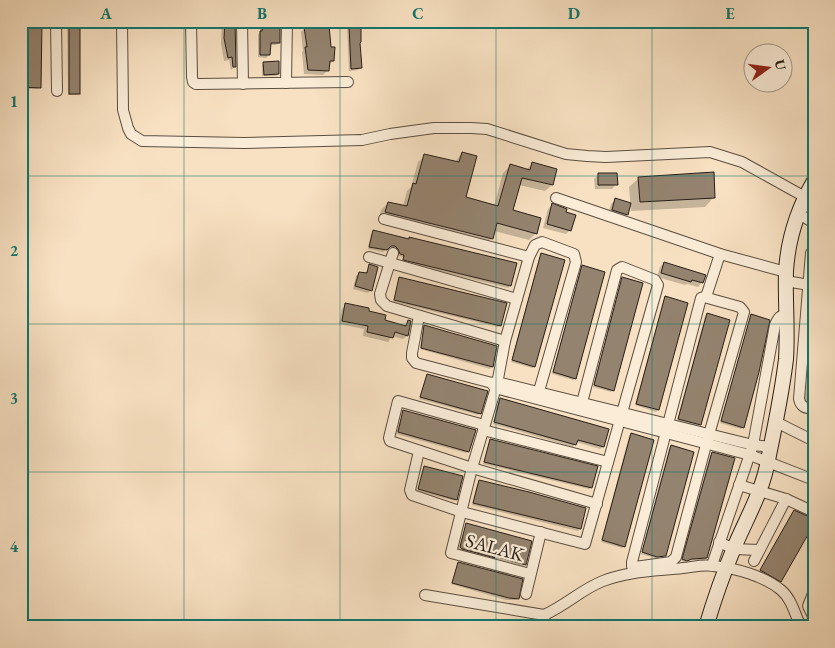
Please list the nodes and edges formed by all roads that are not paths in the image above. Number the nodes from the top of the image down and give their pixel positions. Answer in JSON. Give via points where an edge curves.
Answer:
{"nodes":[{"id":1,"x":56,"y":21,"type":"edge"},
{"id":2,"x":122,"y":21,"type":"edge"},
{"id":3,"x":192,"y":21,"type":"edge"},
{"id":4,"x":242,"y":21,"type":"edge"},
{"id":5,"x":287,"y":21,"type":"edge"},
{"id":6,"x":348,"y":82,"type":"dead end"},
{"id":7,"x":286,"y":83,"type":"junction"},
{"id":8,"x":243,"y":84,"type":"junction"},
{"id":9,"x":57,"y":91,"type":"dead end"},
{"id":10,"x":814,"y":181,"type":"edge"},
{"id":11,"x":805,"y":197,"type":"junction"},
{"id":12,"x":556,"y":198,"type":"dead end"},
{"id":13,"x":799,"y":214,"type":"junction"},
{"id":14,"x":384,"y":219,"type":"dead end"},
{"id":15,"x":814,"y":222,"type":"edge"},
{"id":16,"x":811,"y":253,"type":"dead end"},
{"id":17,"x":720,"y":254,"type":"junction"},
{"id":18,"x":369,"y":257,"type":"dead end"},
{"id":19,"x":529,"y":257,"type":"junction"},
{"id":20,"x":391,"y":258,"type":"junction"},
{"id":21,"x":786,"y":276,"type":"junction"},
{"id":22,"x":809,"y":285,"type":"junction"},
{"id":23,"x":706,"y":297,"type":"junction"},
{"id":24,"x":517,"y":299,"type":"junction"},
{"id":25,"x":788,"y":314,"type":"junction"},
{"id":26,"x":419,"y":316,"type":"junction"},
{"id":27,"x":506,"y":341,"type":"junction"},
{"id":28,"x":495,"y":384,"type":"junction"},
{"id":29,"x":538,"y":395,"type":"junction"},
{"id":30,"x":581,"y":406,"type":"junction"},
{"id":31,"x":814,"y":409,"type":"edge"},
{"id":32,"x":621,"y":416,"type":"junction"},
{"id":33,"x":776,"y":422,"type":"junction"},
{"id":34,"x":484,"y":427,"type":"junction"},
{"id":35,"x":666,"y":428,"type":"junction"},
{"id":36,"x":710,"y":434,"type":"junction"},
{"id":37,"x":814,"y":441,"type":"edge"},
{"id":38,"x":706,"y":444,"type":"junction"},
{"id":39,"x":753,"y":445,"type":"junction"},
{"id":40,"x":770,"y":447,"type":"junction"},
{"id":41,"x":419,"y":452,"type":"junction"},
{"id":42,"x":750,"y":455,"type":"junction"},
{"id":43,"x":608,"y":462,"type":"junction"},
{"id":44,"x":768,"y":462,"type":"junction"},
{"id":45,"x":472,"y":468,"type":"junction"},
{"id":46,"x":814,"y":480,"type":"edge"},
{"id":47,"x":739,"y":485,"type":"junction"},
{"id":48,"x":759,"y":492,"type":"junction"},
{"id":49,"x":786,"y":499,"type":"junction"},
{"id":50,"x":597,"y":504,"type":"junction"},
{"id":51,"x":462,"y":512,"type":"junction"},
{"id":52,"x":814,"y":512,"type":"edge"},
{"id":53,"x":541,"y":532,"type":"junction"},
{"id":54,"x":719,"y":542,"type":"junction"},
{"id":55,"x":734,"y":549,"type":"junction"},
{"id":56,"x":759,"y":550,"type":"junction"},
{"id":57,"x":754,"y":561,"type":"dead end"},
{"id":58,"x":719,"y":567,"type":"junction"},
{"id":59,"x":530,"y":574,"type":"junction"},
{"id":60,"x":814,"y":591,"type":"edge"},
{"id":61,"x":425,"y":594,"type":"dead end"},
{"id":62,"x":526,"y":594,"type":"dead end"},
{"id":63,"x":544,"y":615,"type":"junction"},
{"id":64,"x":814,"y":618,"type":"edge"},
{"id":65,"x":545,"y":627,"type":"edge"},
{"id":66,"x":706,"y":627,"type":"edge"},
{"id":67,"x":801,"y":627,"type":"edge"}],
"edges":[{"from":1,"to":9,"type":"street"},
{"from":2,"to":11,"type":"street","via":[[123,110],[131,134],[142,141],[362,140],[434,128],[471,128],[566,154],[606,157],[710,152],[742,162]]},
{"from":3,"to":8,"type":"street","via":[[193,82]]},
{"from":4,"to":8,"type":"street"},
{"from":5,"to":7,"type":"street"},
{"from":6,"to":7,"type":"street"},
{"from":7,"to":8,"type":"street"},
{"from":10,"to":11,"type":"street"},
{"from":11,"to":13,"type":"street"},
{"from":12,"to":17,"type":"street"},
{"from":13,"to":15,"type":"street"},
{"from":13,"to":21,"type":"street","via":[[789,242]]},
{"from":14,"to":19,"type":"street"},
{"from":16,"to":22,"type":"street"},
{"from":17,"to":21,"type":"street"},
{"from":17,"to":23,"type":"street"},
{"from":18,"to":20,"type":"street"},
{"from":19,"to":24,"type":"street"},
{"from":19,"to":29,"type":"street","via":[[534,245],[542,242],[574,254],[576,262]]},
{"from":20,"to":24,"type":"street"},
{"from":20,"to":26,"type":"street","via":[[380,298],[387,306]]},
{"from":21,"to":22,"type":"street"},
{"from":21,"to":25,"type":"street"},
{"from":22,"to":31,"type":"street","via":[[799,400],[804,408]]},
{"from":23,"to":35,"type":"street","via":[[701,298]]},
{"from":23,"to":36,"type":"street","via":[[740,307],[744,312]]},
{"from":24,"to":27,"type":"street"},
{"from":25,"to":33,"type":"street","via":[[786,358]]},
{"from":25,"to":39,"type":"street","via":[[778,318],[775,325]]},
{"from":26,"to":27,"type":"street"},
{"from":26,"to":28,"type":"street","via":[[412,353],[416,363]]},
{"from":27,"to":28,"type":"street"},
{"from":28,"to":29,"type":"street"},
{"from":28,"to":34,"type":"street"},
{"from":29,"to":30,"type":"street"},
{"from":30,"to":32,"type":"street"},
{"from":30,"to":32,"type":"street","via":[[617,270],[622,267],[655,280],[658,285]]},
{"from":32,"to":35,"type":"street"},
{"from":32,"to":43,"type":"street"},
{"from":33,"to":37,"type":"street"},
{"from":33,"to":40,"type":"street"},
{"from":34,"to":41,"type":"street","via":[[398,400],[390,441]]},
{"from":34,"to":43,"type":"street"},
{"from":34,"to":45,"type":"street"},
{"from":35,"to":36,"type":"street"},
{"from":35,"to":38,"type":"street"},
{"from":35,"to":38,"type":"street","via":[[632,566],[671,562],[676,558]]},
{"from":36,"to":38,"type":"street"},
{"from":36,"to":39,"type":"street"},
{"from":38,"to":42,"type":"street"},
{"from":39,"to":40,"type":"street"},
{"from":39,"to":42,"type":"street"},
{"from":40,"to":44,"type":"street"},
{"from":41,"to":45,"type":"street"},
{"from":41,"to":51,"type":"street","via":[[410,490],[412,495]]},
{"from":42,"to":44,"type":"street"},
{"from":42,"to":47,"type":"street"},
{"from":43,"to":50,"type":"street"},
{"from":44,"to":46,"type":"street"},
{"from":44,"to":48,"type":"street"},
{"from":45,"to":50,"type":"street"},
{"from":45,"to":51,"type":"street"},
{"from":47,"to":48,"type":"street"},
{"from":47,"to":54,"type":"street"},
{"from":48,"to":49,"type":"street"},
{"from":48,"to":55,"type":"street"},
{"from":49,"to":52,"type":"street"},
{"from":49,"to":56,"type":"street"},
{"from":50,"to":53,"type":"street","via":[[584,544]]},
{"from":51,"to":53,"type":"street"},
{"from":51,"to":59,"type":"street","name":"SALAK","via":[[451,553]]},
{"from":53,"to":59,"type":"street"},
{"from":54,"to":55,"type":"street"},
{"from":54,"to":58,"type":"street"},
{"from":55,"to":56,"type":"street"},
{"from":55,"to":58,"type":"street"},
{"from":56,"to":57,"type":"street"},
{"from":58,"to":63,"type":"street","via":[[632,573],[605,580]]},
{"from":58,"to":66,"type":"street"},
{"from":58,"to":67,"type":"street","via":[[768,581],[783,591]]},
{"from":59,"to":62,"type":"street"},
{"from":60,"to":64,"type":"street","via":[[808,606]]},
{"from":61,"to":63,"type":"street"},
{"from":63,"to":65,"type":"street"}]}
